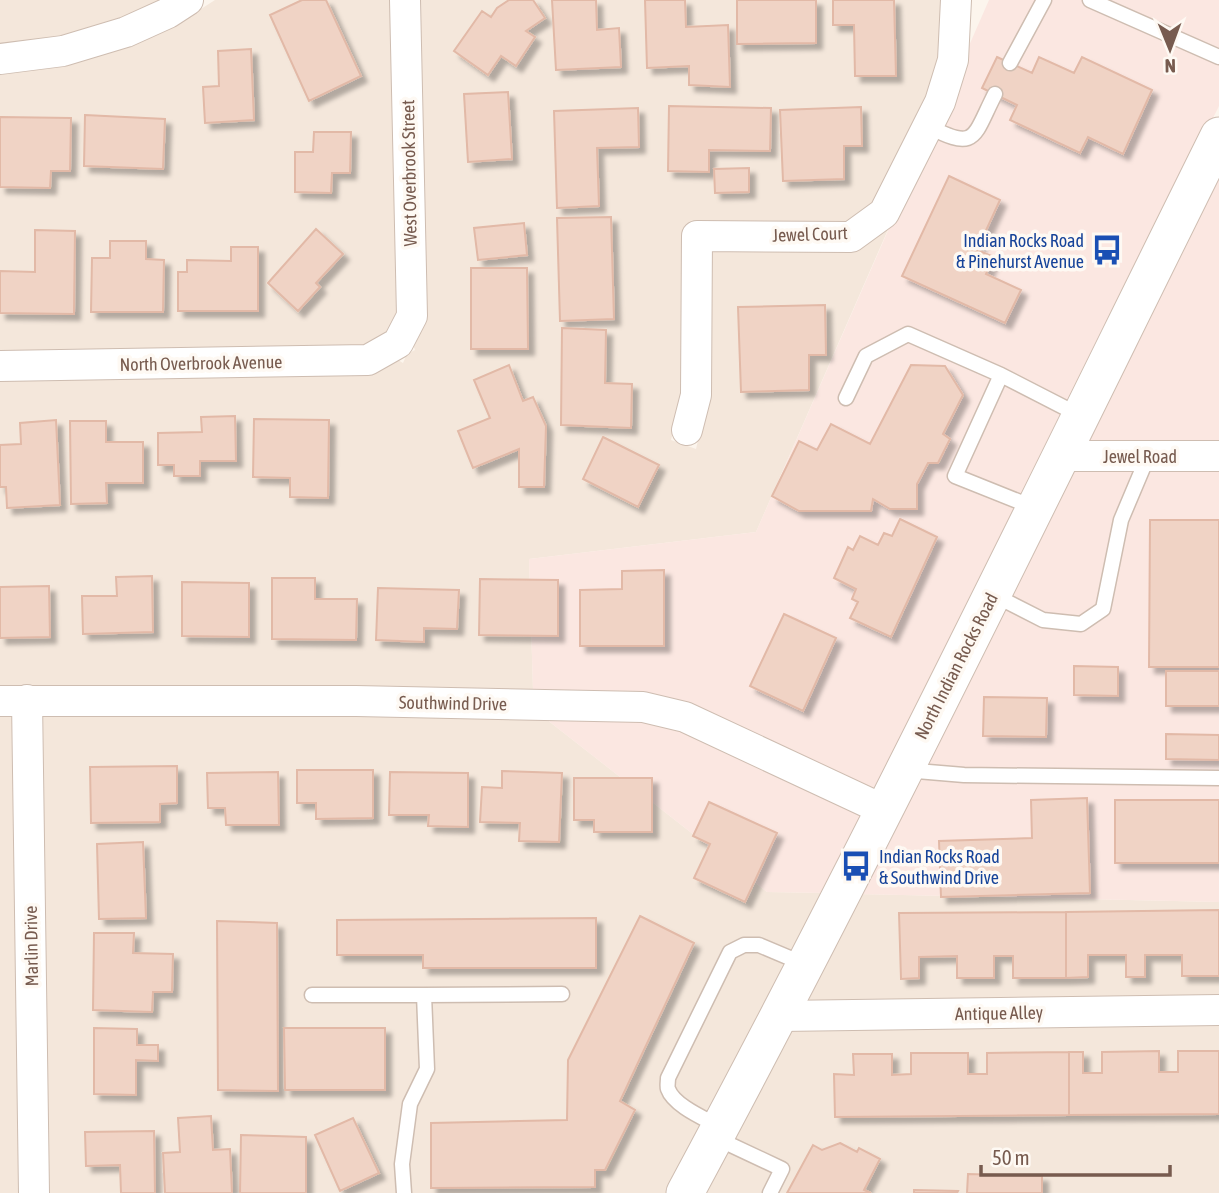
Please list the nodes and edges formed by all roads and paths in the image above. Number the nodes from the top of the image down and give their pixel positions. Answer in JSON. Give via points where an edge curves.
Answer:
{"nodes":[{"id":1,"x":188,"y":0,"type":"edge"},
{"id":2,"x":405,"y":0,"type":"edge"},
{"id":3,"x":956,"y":0,"type":"edge"},
{"id":4,"x":1044,"y":0,"type":"edge"},
{"id":5,"x":1090,"y":0,"type":"edge"},
{"id":6,"x":1219,"y":57,"type":"edge"},
{"id":7,"x":0,"y":59,"type":"edge"},
{"id":8,"x":1010,"y":63,"type":"dead end"},
{"id":9,"x":995,"y":94,"type":"dead end"},
{"id":10,"x":928,"y":126,"type":"junction"},
{"id":11,"x":1219,"y":136,"type":"edge"},
{"id":12,"x":398,"y":343,"type":"joint"},
{"id":13,"x":0,"y":366,"type":"edge"},
{"id":14,"x":1001,"y":375,"type":"junction"},
{"id":15,"x":846,"y":398,"type":"dead end"},
{"id":16,"x":1080,"y":416,"type":"junction"},
{"id":17,"x":687,"y":430,"type":"dead end"},
{"id":18,"x":1060,"y":456,"type":"junction"},
{"id":19,"x":1148,"y":456,"type":"junction"},
{"id":20,"x":1219,"y":456,"type":"edge"},
{"id":21,"x":1035,"y":508,"type":"junction"},
{"id":22,"x":992,"y":594,"type":"junction"},
{"id":23,"x":14,"y":700,"type":"edge"},
{"id":24,"x":904,"y":770,"type":"junction"},
{"id":25,"x":1219,"y":778,"type":"edge"},
{"id":26,"x":884,"y":810,"type":"junction"},
{"id":27,"x":806,"y":964,"type":"junction"},
{"id":28,"x":562,"y":994,"type":"dead end"},
{"id":29,"x":312,"y":995,"type":"dead end"},
{"id":30,"x":424,"y":995,"type":"junction"},
{"id":31,"x":1219,"y":1010,"type":"edge"},
{"id":32,"x":780,"y":1016,"type":"junction"},
{"id":33,"x":717,"y":1132,"type":"junction"},
{"id":34,"x":34,"y":1193,"type":"edge"},
{"id":35,"x":404,"y":1193,"type":"edge"},
{"id":36,"x":685,"y":1193,"type":"edge"},
{"id":37,"x":770,"y":1193,"type":"edge"}],
"edges":[{"from":1,"to":7,"type":"street","via":[[127,32],[64,51]]},
{"from":2,"to":12,"type":"street","name":"West Overbrook Street","via":[[412,316]]},
{"from":3,"to":10,"type":"street","name":"Jewel Court","via":[[953,60]]},
{"from":4,"to":8,"type":"lane"},
{"from":5,"to":6,"type":"lane"},
{"from":9,"to":10,"type":"lane","via":[[974,136],[951,138]]},
{"from":10,"to":17,"type":"street","name":"Jewel Court","via":[[884,213],[851,237],[697,236],[696,395]]},
{"from":11,"to":16,"type":"street","name":"North Indian Rocks Road"},
{"from":12,"to":13,"type":"street","name":"North Overbrook Avenue","via":[[368,360]]},
{"from":14,"to":15,"type":"lane","via":[[908,334],[866,356]]},
{"from":14,"to":16,"type":"lane"},
{"from":14,"to":21,"type":"lane","via":[[955,476]]},
{"from":16,"to":18,"type":"street","name":"North Indian Rocks Road"},
{"from":18,"to":19,"type":"street","name":"Jewel Road"},
{"from":18,"to":21,"type":"street","name":"North Indian Rocks Road"},
{"from":19,"to":20,"type":"street","name":"Jewel Road"},
{"from":19,"to":22,"type":"lane","via":[[1121,520],[1103,609],[1081,624],[1043,620]]},
{"from":21,"to":22,"type":"street","name":"North Indian Rocks Road"},
{"from":22,"to":24,"type":"street","name":"North Indian Rocks Road"},
{"from":23,"to":26,"type":"street","name":"Southwind Drive","via":[[643,707],[685,717]]},
{"from":23,"to":34,"type":"street","name":"Marlin Drive"},
{"from":24,"to":25,"type":"lane"},
{"from":24,"to":26,"type":"street","name":"North Indian Rocks Road"},
{"from":26,"to":27,"type":"street","name":"North Indian Rocks Road"},
{"from":27,"to":32,"type":"street","name":"North Indian Rocks Road"},
{"from":27,"to":33,"type":"lane","via":[[759,945],[730,951],[667,1078],[668,1090],[677,1101]]},
{"from":28,"to":30,"type":"lane"},
{"from":29,"to":30,"type":"lane"},
{"from":30,"to":35,"type":"lane","via":[[427,1069],[410,1104],[402,1164]]},
{"from":31,"to":32,"type":"street","name":"Antique Alley"},
{"from":32,"to":33,"type":"street","name":"North Indian Rocks Road"},
{"from":33,"to":36,"type":"street","name":"North Indian Rocks Road"},
{"from":33,"to":37,"type":"lane","via":[[782,1169]]}]}
